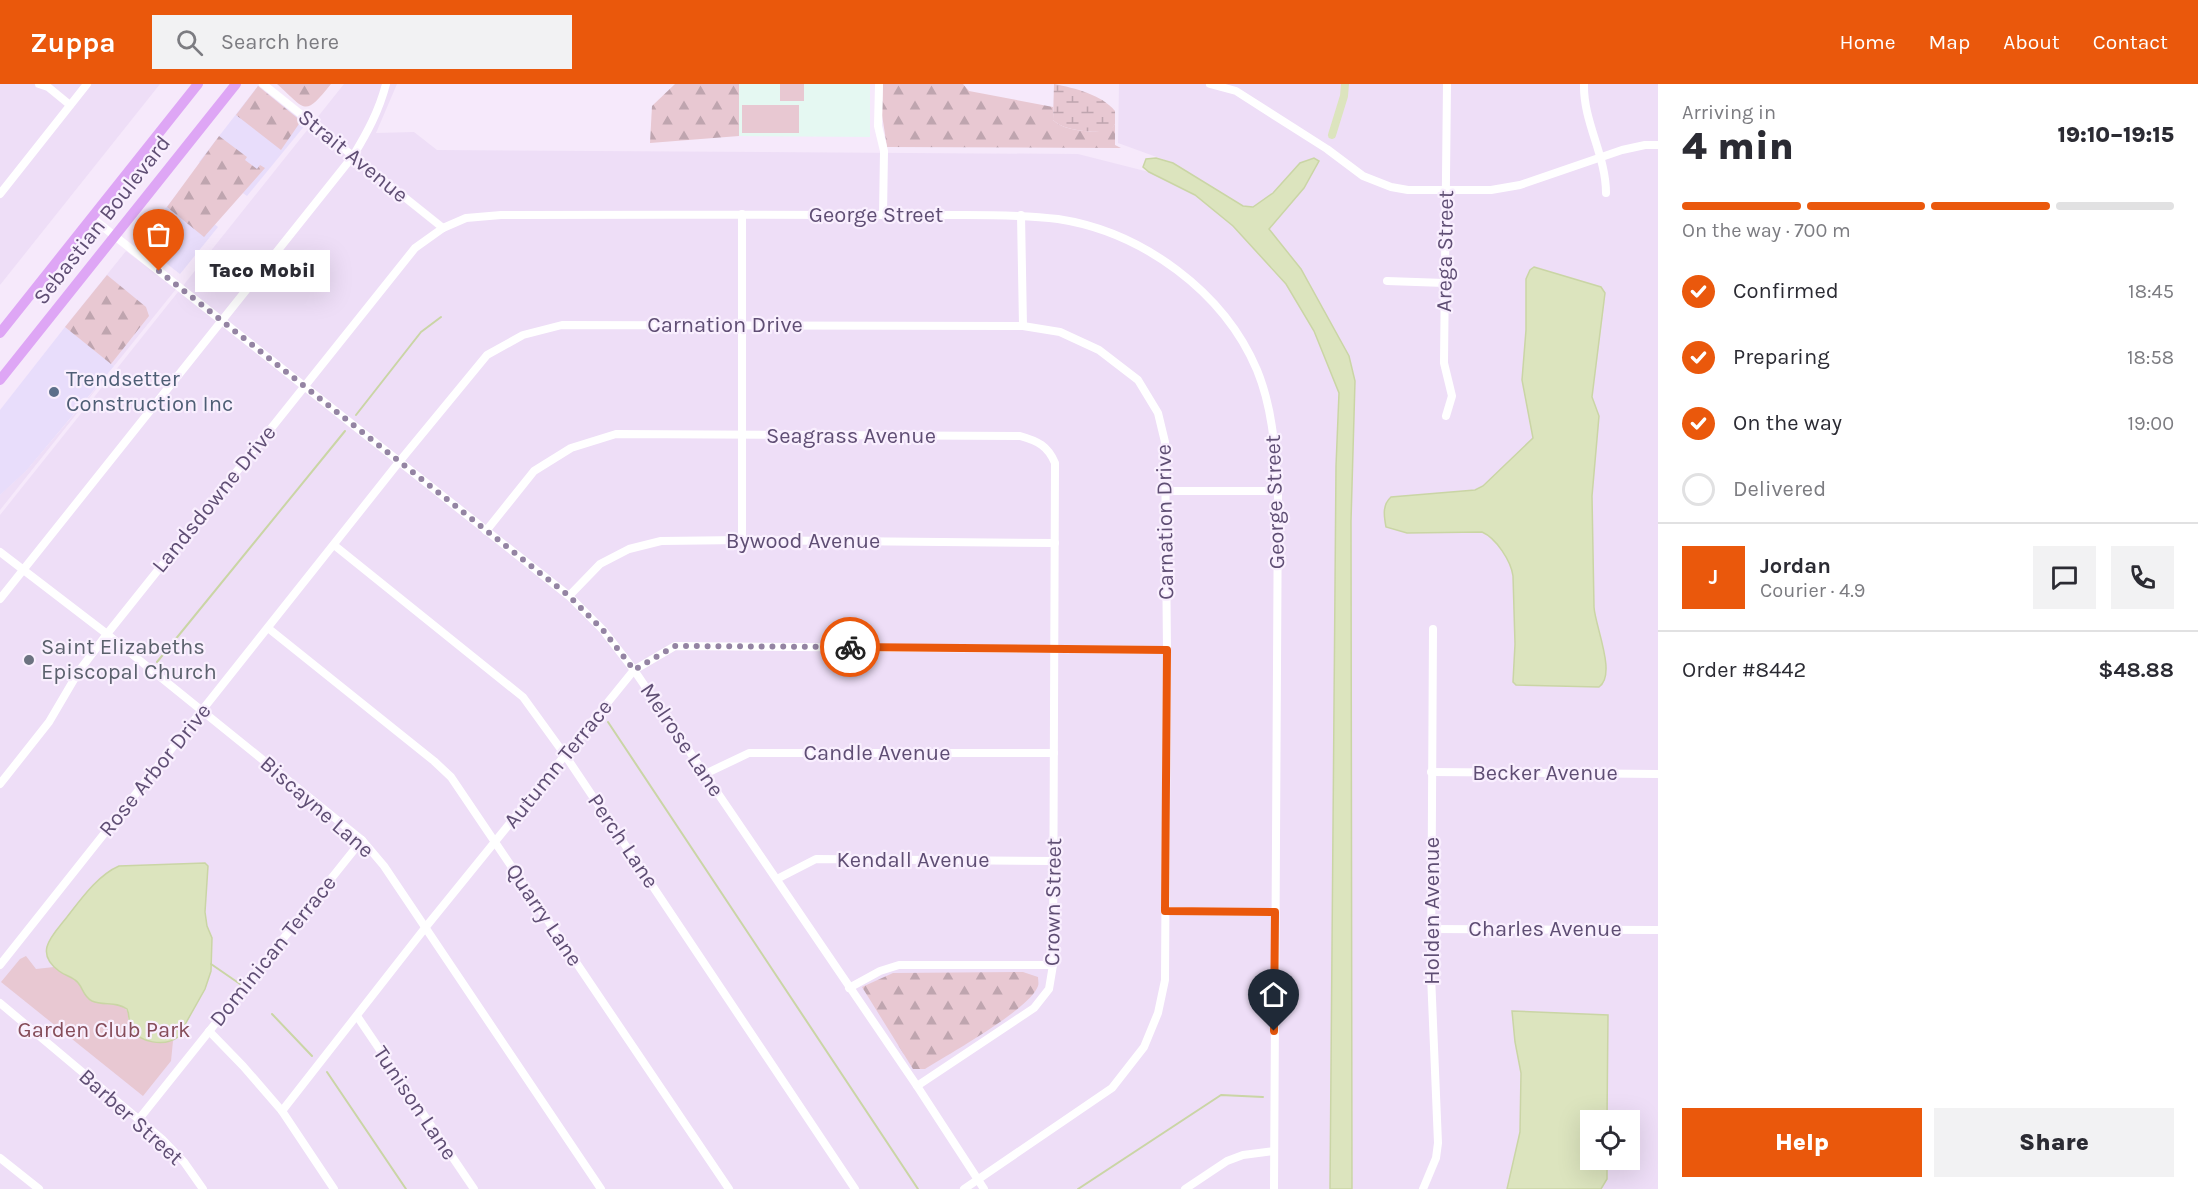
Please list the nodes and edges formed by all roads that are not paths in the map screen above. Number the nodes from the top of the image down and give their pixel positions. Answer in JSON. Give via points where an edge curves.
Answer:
{"nodes":[{"id":1,"x":39,"y":84,"type":"edge"},
{"id":2,"x":87,"y":84,"type":"edge"},
{"id":3,"x":198,"y":84,"type":"edge"},
{"id":4,"x":236,"y":84,"type":"edge"},
{"id":5,"x":263,"y":84,"type":"edge"},
{"id":6,"x":386,"y":84,"type":"edge"},
{"id":7,"x":879,"y":84,"type":"edge"},
{"id":8,"x":1210,"y":84,"type":"edge"},
{"id":9,"x":1447,"y":84,"type":"edge"},
{"id":10,"x":1584,"y":84,"type":"edge"},
{"id":11,"x":1236,"y":87,"type":"edge"},
{"id":12,"x":70,"y":105,"type":"junction"},
{"id":13,"x":1658,"y":145,"type":"edge"},
{"id":14,"x":352,"y":156,"type":"junction"},
{"id":15,"x":1600,"y":158,"type":"junction"},
{"id":16,"x":1446,"y":190,"type":"junction"},
{"id":17,"x":1606,"y":193,"type":"dead end"},
{"id":18,"x":0,"y":194,"type":"edge"},
{"id":19,"x":742,"y":214,"type":"junction"},
{"id":20,"x":883,"y":215,"type":"junction"},
{"id":21,"x":1021,"y":216,"type":"junction"},
{"id":22,"x":92,"y":218,"type":"junction"},
{"id":23,"x":443,"y":228,"type":"junction"},
{"id":24,"x":114,"y":236,"type":"junction"},
{"id":25,"x":1387,"y":281,"type":"dead end"},
{"id":26,"x":1445,"y":283,"type":"junction"},
{"id":27,"x":221,"y":321,"type":"junction"},
{"id":28,"x":742,"y":325,"type":"junction"},
{"id":29,"x":1023,"y":326,"type":"junction"},
{"id":30,"x":0,"y":333,"type":"edge"},
{"id":31,"x":0,"y":380,"type":"edge"},
{"id":32,"x":304,"y":387,"type":"junction"},
{"id":33,"x":1446,"y":416,"type":"dead end"},
{"id":34,"x":743,"y":436,"type":"junction"},
{"id":35,"x":399,"y":462,"type":"junction"},
{"id":36,"x":1166,"y":491,"type":"junction"},
{"id":37,"x":1278,"y":491,"type":"junction"},
{"id":38,"x":486,"y":531,"type":"junction"},
{"id":39,"x":742,"y":540,"type":"junction"},
{"id":40,"x":1055,"y":543,"type":"junction"},
{"id":41,"x":334,"y":545,"type":"junction"},
{"id":42,"x":0,"y":552,"type":"edge"},
{"id":43,"x":23,"y":570,"type":"junction"},
{"id":44,"x":569,"y":596,"type":"junction"},
{"id":45,"x":0,"y":599,"type":"edge"},
{"id":46,"x":268,"y":628,"type":"junction"},
{"id":47,"x":1432,"y":630,"type":"dead end"},
{"id":48,"x":107,"y":634,"type":"junction"},
{"id":49,"x":1055,"y":649,"type":"junction"},
{"id":50,"x":1167,"y":650,"type":"junction"},
{"id":51,"x":634,"y":670,"type":"junction"},
{"id":52,"x":202,"y":711,"type":"junction"},
{"id":53,"x":1053,"y":753,"type":"junction"},
{"id":54,"x":565,"y":755,"type":"junction"},
{"id":55,"x":1431,"y":772,"type":"junction"},
{"id":56,"x":705,"y":774,"type":"junction"},
{"id":57,"x":1658,"y":774,"type":"edge"},
{"id":58,"x":0,"y":784,"type":"edge"},
{"id":59,"x":362,"y":840,"type":"junction"},
{"id":60,"x":496,"y":842,"type":"junction"},
{"id":61,"x":1054,"y":861,"type":"junction"},
{"id":62,"x":777,"y":879,"type":"junction"},
{"id":63,"x":1165,"y":911,"type":"junction"},
{"id":64,"x":1275,"y":912,"type":"junction"},
{"id":65,"x":426,"y":928,"type":"junction"},
{"id":66,"x":1431,"y":929,"type":"junction"},
{"id":67,"x":1658,"y":930,"type":"edge"},
{"id":68,"x":0,"y":964,"type":"edge"},
{"id":69,"x":1053,"y":965,"type":"junction"},
{"id":70,"x":849,"y":988,"type":"junction"},
{"id":71,"x":0,"y":1004,"type":"edge"},
{"id":72,"x":357,"y":1016,"type":"junction"},
{"id":73,"x":209,"y":1031,"type":"junction"},
{"id":74,"x":917,"y":1086,"type":"junction"},
{"id":75,"x":282,"y":1111,"type":"junction"},
{"id":76,"x":139,"y":1119,"type":"junction"},
{"id":77,"x":1274,"y":1151,"type":"junction"},
{"id":78,"x":0,"y":1158,"type":"edge"},
{"id":79,"x":978,"y":1179,"type":"junction"},
{"id":80,"x":39,"y":1189,"type":"edge"},
{"id":81,"x":203,"y":1189,"type":"edge"},
{"id":82,"x":334,"y":1189,"type":"edge"},
{"id":83,"x":474,"y":1189,"type":"edge"},
{"id":84,"x":601,"y":1189,"type":"edge"},
{"id":85,"x":729,"y":1189,"type":"edge"},
{"id":86,"x":855,"y":1189,"type":"edge"},
{"id":87,"x":964,"y":1189,"type":"edge"},
{"id":88,"x":984,"y":1189,"type":"edge"},
{"id":89,"x":1185,"y":1189,"type":"edge"},
{"id":90,"x":1274,"y":1189,"type":"edge"},
{"id":91,"x":1423,"y":1189,"type":"edge"}],
"edges":[{"from":1,"to":12,"type":"street"},
{"from":2,"to":12,"type":"street"},
{"from":3,"to":22,"type":"main road","name":"Sebastian Boulevard"},
{"from":4,"to":24,"type":"main road","name":"Sebastian Boulevard"},
{"from":5,"to":14,"type":"street","name":"Strait Avenue"},
{"from":6,"to":14,"type":"street","via":[[372,126]]},
{"from":7,"to":20,"type":"street"},
{"from":8,"to":11,"type":"street"},
{"from":9,"to":16,"type":"street","name":"Arega Street"},
{"from":10,"to":15,"type":"street","via":[[1586,116]]},
{"from":11,"to":16,"type":"street","via":[[1363,176],[1391,188]]},
{"from":12,"to":18,"type":"street"},
{"from":13,"to":15,"type":"street"},
{"from":14,"to":23,"type":"street","name":"Strait Avenue"},
{"from":14,"to":27,"type":"street"},
{"from":15,"to":16,"type":"street","via":[[1520,185],[1491,190]]},
{"from":15,"to":17,"type":"street","via":[[1606,175]]},
{"from":16,"to":26,"type":"street","name":"Arega Street"},
{"from":19,"to":20,"type":"street","name":"George Street"},
{"from":19,"to":23,"type":"street","name":"George Street","via":[[501,215],[466,218]]},
{"from":19,"to":28,"type":"street"},
{"from":20,"to":21,"type":"street","name":"George Street"},
{"from":21,"to":29,"type":"street"},
{"from":21,"to":37,"type":"street","name":"George Street","via":[[1104,230],[1150,252],[1191,280],[1232,324],[1257,371],[1274,432]]},
{"from":22,"to":24,"type":"street","name":"Melrose Lane"},
{"from":22,"to":30,"type":"main road","name":"Sebastian Boulevard"},
{"from":23,"to":32,"type":"street","name":"Landsdowne Drive","via":[[415,248]]},
{"from":24,"to":27,"type":"street","name":"Melrose Lane"},
{"from":24,"to":31,"type":"main road","name":"Sebastian Boulevard"},
{"from":25,"to":26,"type":"street"},
{"from":26,"to":33,"type":"street","name":"Arega Street","via":[[1444,363],[1452,396]]},
{"from":27,"to":32,"type":"street","name":"Melrose Lane"},
{"from":27,"to":43,"type":"street"},
{"from":28,"to":29,"type":"street","name":"Carnation Drive"},
{"from":28,"to":34,"type":"street"},
{"from":28,"to":35,"type":"street","name":"Carnation Drive","via":[[562,325],[523,335],[486,355]]},
{"from":29,"to":36,"type":"street","name":"Carnation Drive","via":[[1060,332],[1099,350],[1138,381],[1158,413],[1165,442]]},
{"from":32,"to":35,"type":"street","name":"Melrose Lane"},
{"from":32,"to":48,"type":"street","name":"Landsdowne Drive"},
{"from":34,"to":38,"type":"street","name":"Seagrass Avenue","via":[[616,434],[571,448],[534,471]]},
{"from":34,"to":39,"type":"street"},
{"from":34,"to":40,"type":"street","name":"Seagrass Avenue","via":[[1020,436],[1039,442],[1050,452],[1055,464]]},
{"from":35,"to":38,"type":"street","name":"Melrose Lane"},
{"from":35,"to":41,"type":"street","name":"Rose Arbor Drive"},
{"from":36,"to":37,"type":"street"},
{"from":36,"to":50,"type":"street","name":"Carnation Drive"},
{"from":37,"to":64,"type":"street","name":"George Street"},
{"from":38,"to":44,"type":"street","name":"Melrose Lane"},
{"from":39,"to":40,"type":"street","name":"Bywood Avenue"},
{"from":39,"to":44,"type":"street","name":"Bywood Avenue","via":[[661,541],[629,549],[600,564]]},
{"from":40,"to":49,"type":"street","name":"Seagrass Avenue"},
{"from":41,"to":46,"type":"street","name":"Rose Arbor Drive"},
{"from":41,"to":54,"type":"street","name":"Perch Lane","via":[[523,697]]},
{"from":42,"to":43,"type":"street","name":"Biscayne Lane"},
{"from":43,"to":45,"type":"street"},
{"from":43,"to":48,"type":"street","name":"Biscayne Lane"},
{"from":44,"to":51,"type":"street","name":"Melrose Lane","via":[[603,630]]},
{"from":46,"to":52,"type":"street","name":"Rose Arbor Drive"},
{"from":46,"to":60,"type":"street","name":"Quarry Lane","via":[[434,761],[451,777]]},
{"from":47,"to":55,"type":"street","name":"Holden Avenue"},
{"from":48,"to":52,"type":"street","name":"Biscayne Lane"},
{"from":48,"to":58,"type":"street","name":"Landsdowne Drive","via":[[79,671],[49,722]]},
{"from":49,"to":50,"type":"street","name":"Autumn Terrace"},
{"from":49,"to":51,"type":"street","name":"Autumn Terrace","via":[[675,646]]},
{"from":49,"to":53,"type":"street","name":"Crown Street"},
{"from":50,"to":63,"type":"street","name":"Carnation Drive"},
{"from":51,"to":54,"type":"street","name":"Autumn Terrace"},
{"from":51,"to":56,"type":"street","name":"Melrose Lane"},
{"from":52,"to":59,"type":"street","name":"Biscayne Lane"},
{"from":52,"to":68,"type":"street","name":"Rose Arbor Drive"},
{"from":53,"to":56,"type":"street","name":"Candle Avenue","via":[[749,753]]},
{"from":53,"to":61,"type":"street","name":"Crown Street"},
{"from":54,"to":60,"type":"street","name":"Autumn Terrace"},
{"from":54,"to":86,"type":"street","name":"Perch Lane"},
{"from":55,"to":57,"type":"street","name":"Becker Avenue"},
{"from":55,"to":66,"type":"street","name":"Holden Avenue"},
{"from":56,"to":62,"type":"street","name":"Melrose Lane"},
{"from":59,"to":65,"type":"street","name":"Biscayne Lane"},
{"from":59,"to":73,"type":"street","name":"Dominican Terrace"},
{"from":60,"to":65,"type":"street","name":"Autumn Terrace"},
{"from":60,"to":85,"type":"street","name":"Quarry Lane"},
{"from":61,"to":62,"type":"street","name":"Kendall Avenue","via":[[816,859]]},
{"from":61,"to":69,"type":"street","name":"Crown Street"},
{"from":62,"to":70,"type":"street","name":"Melrose Lane"},
{"from":63,"to":64,"type":"street"},
{"from":63,"to":79,"type":"street","name":"Carnation Drive","via":[[1165,980],[1158,1013],[1144,1047],[1112,1088]]},
{"from":64,"to":77,"type":"street","name":"George Street"},
{"from":65,"to":72,"type":"street","name":"Autumn Terrace"},
{"from":65,"to":84,"type":"street","name":"Biscayne Lane"},
{"from":66,"to":67,"type":"street","name":"Charles Avenue"},
{"from":66,"to":91,"type":"street","name":"Holden Avenue","via":[[1438,1143]]},
{"from":69,"to":70,"type":"street","via":[[899,965]]},
{"from":69,"to":74,"type":"street","name":"Crown Street","via":[[1049,989],[1034,1008]]},
{"from":70,"to":74,"type":"street","name":"Melrose Lane"},
{"from":71,"to":76,"type":"street","name":"Barber Street"},
{"from":72,"to":75,"type":"street","name":"Autumn Terrace"},
{"from":72,"to":83,"type":"street","name":"Tunison Lane"},
{"from":73,"to":75,"type":"street"},
{"from":73,"to":76,"type":"street","name":"Dominican Terrace"},
{"from":74,"to":79,"type":"street","name":"Melrose Lane"},
{"from":75,"to":82,"type":"street"},
{"from":76,"to":81,"type":"street","name":"Barber Street","via":[[184,1162]]},
{"from":77,"to":89,"type":"street","via":[[1227,1161]]},
{"from":77,"to":90,"type":"street","name":"George Street"},
{"from":78,"to":80,"type":"street"},
{"from":79,"to":87,"type":"street","name":"Carnation Drive"},
{"from":79,"to":88,"type":"street","name":"Melrose Lane"}]}
